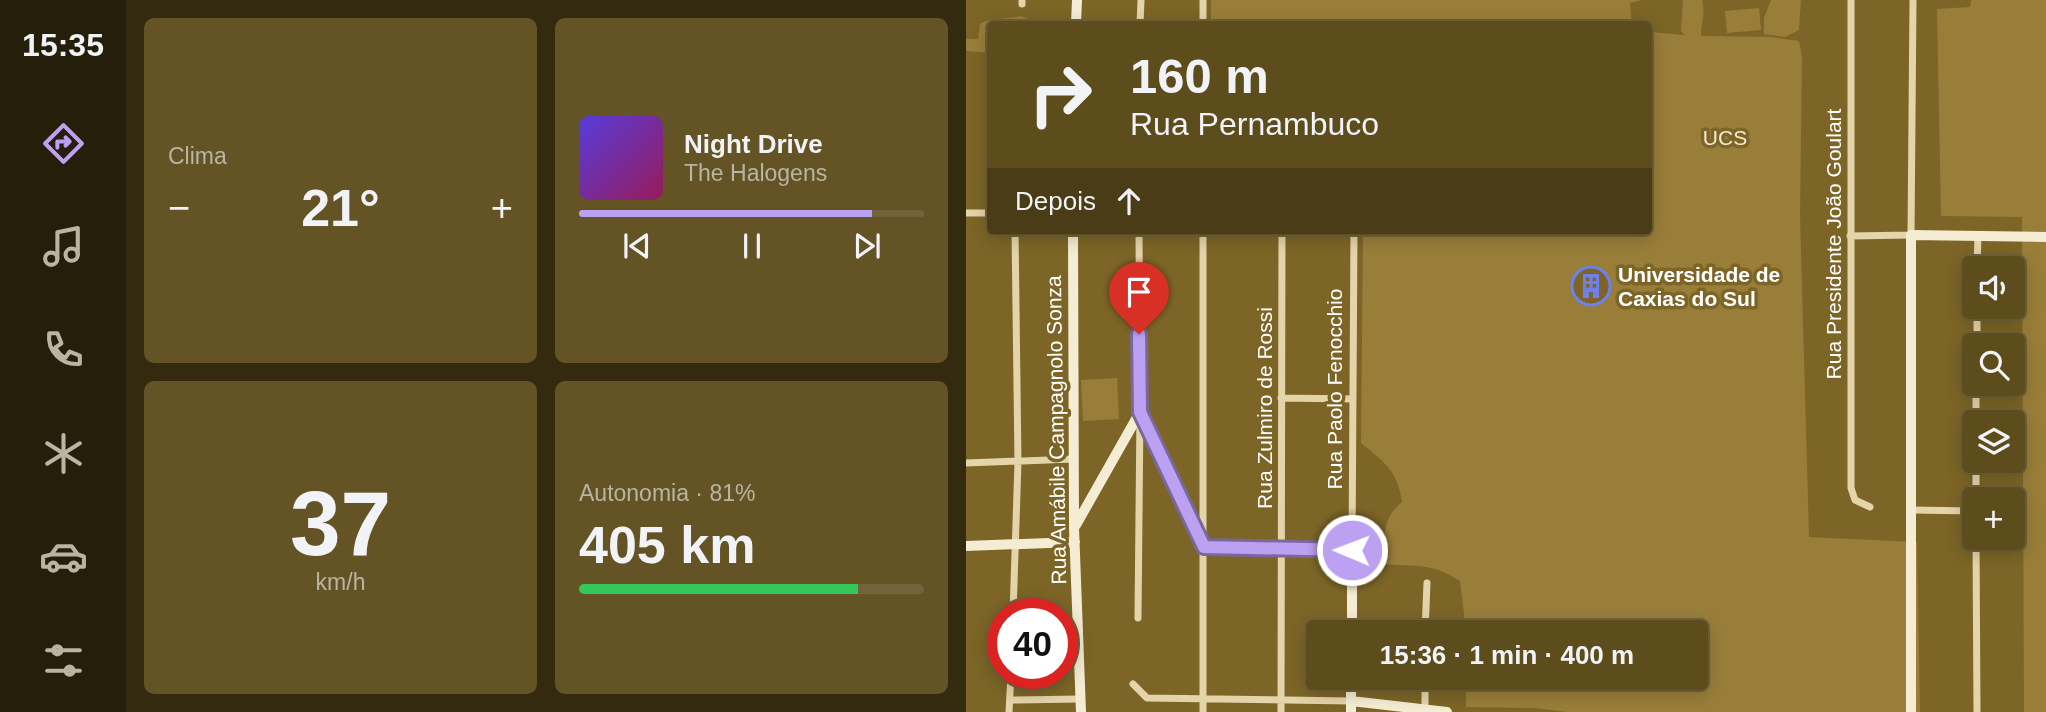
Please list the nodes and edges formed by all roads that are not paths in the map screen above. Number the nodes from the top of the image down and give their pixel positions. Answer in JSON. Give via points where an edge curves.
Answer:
{"nodes":[{"id":1,"x":1077,"y":0,"type":"edge"},
{"id":2,"x":1141,"y":0,"type":"edge"},
{"id":3,"x":1203,"y":0,"type":"edge"},
{"id":4,"x":1851,"y":0,"type":"edge"},
{"id":5,"x":1913,"y":0,"type":"edge"},
{"id":6,"x":1076,"y":21,"type":"edge"},
{"id":7,"x":1140,"y":21,"type":"edge"},
{"id":8,"x":1203,"y":21,"type":"edge"},
{"id":9,"x":966,"y":213,"type":"edge"},
{"id":10,"x":987,"y":213,"type":"edge"},
{"id":11,"x":1015,"y":235,"type":"edge"},
{"id":12,"x":1073,"y":235,"type":"edge"},
{"id":13,"x":1139,"y":235,"type":"edge"},
{"id":14,"x":1203,"y":235,"type":"edge"},
{"id":15,"x":1282,"y":235,"type":"edge"},
{"id":16,"x":1354,"y":235,"type":"edge"},
{"id":17,"x":1911,"y":235,"type":"junction"},
{"id":18,"x":1978,"y":235,"type":"junction"},
{"id":19,"x":1850,"y":236,"type":"junction"},
{"id":20,"x":2046,"y":237,"type":"edge"},
{"id":21,"x":1977,"y":256,"type":"edge"},
{"id":22,"x":1281,"y":398,"type":"junction"},
{"id":23,"x":1353,"y":399,"type":"junction"},
{"id":24,"x":1140,"y":412,"type":"junction"},
{"id":25,"x":1074,"y":460,"type":"junction"},
{"id":26,"x":1018,"y":462,"type":"junction"},
{"id":27,"x":966,"y":463,"type":"edge"},
{"id":28,"x":1870,"y":507,"type":"dead end"},
{"id":29,"x":1912,"y":510,"type":"junction"},
{"id":30,"x":1962,"y":511,"type":"edge"},
{"id":31,"x":1074,"y":528,"type":"junction"},
{"id":32,"x":1075,"y":542,"type":"junction"},
{"id":33,"x":1016,"y":545,"type":"junction"},
{"id":34,"x":966,"y":546,"type":"edge"},
{"id":35,"x":1204,"y":547,"type":"junction"},
{"id":36,"x":1280,"y":550,"type":"junction"},
{"id":37,"x":1352,"y":550,"type":"junction"},
{"id":38,"x":1976,"y":550,"type":"edge"},
{"id":39,"x":1427,"y":583,"type":"dead end"},
{"id":40,"x":1014,"y":598,"type":"edge"},
{"id":41,"x":1138,"y":618,"type":"dead end"},
{"id":42,"x":1352,"y":620,"type":"edge"},
{"id":43,"x":1425,"y":620,"type":"edge"},
{"id":44,"x":1133,"y":684,"type":"dead end"},
{"id":45,"x":1010,"y":689,"type":"edge"},
{"id":46,"x":1425,"y":690,"type":"edge"},
{"id":47,"x":1080,"y":699,"type":"junction"},
{"id":48,"x":1010,"y":700,"type":"junction"},
{"id":49,"x":1203,"y":700,"type":"junction"},
{"id":50,"x":1280,"y":700,"type":"junction"},
{"id":51,"x":1351,"y":707,"type":"edge"},
{"id":52,"x":1425,"y":711,"type":"edge"},
{"id":53,"x":1009,"y":712,"type":"edge"},
{"id":54,"x":1081,"y":712,"type":"edge"},
{"id":55,"x":1203,"y":712,"type":"edge"},
{"id":56,"x":1281,"y":712,"type":"edge"},
{"id":57,"x":1447,"y":712,"type":"edge"},
{"id":58,"x":1911,"y":712,"type":"edge"},
{"id":59,"x":1977,"y":712,"type":"edge"}],
"edges":[{"from":1,"to":6,"type":"street"},
{"from":2,"to":7,"type":"street"},
{"from":3,"to":8,"type":"street"},
{"from":4,"to":19,"type":"street","name":"Rua Presidente João Goulart"},
{"from":5,"to":17,"type":"street"},
{"from":9,"to":10,"type":"street"},
{"from":11,"to":26,"type":"street"},
{"from":12,"to":25,"type":"street","name":"Rua Amábile Campagnolo Sonza"},
{"from":13,"to":24,"type":"street"},
{"from":14,"to":35,"type":"street"},
{"from":15,"to":22,"type":"street","name":"Rua Zulmiro de Rossi"},
{"from":16,"to":23,"type":"street","name":"Rua Paolo Fenocchio"},
{"from":17,"to":18,"type":"street"},
{"from":17,"to":19,"type":"street"},
{"from":17,"to":29,"type":"street"},
{"from":18,"to":20,"type":"street"},
{"from":18,"to":21,"type":"street"},
{"from":19,"to":28,"type":"street","name":"Rua Presidente João Goulart","via":[[1851,488],[1855,500]]},
{"from":22,"to":23,"type":"street"},
{"from":22,"to":36,"type":"street","name":"Rua Zulmiro de Rossi"},
{"from":23,"to":37,"type":"street","name":"Rua Paolo Fenocchio"},
{"from":24,"to":31,"type":"street"},
{"from":24,"to":35,"type":"street"},
{"from":24,"to":41,"type":"street"},
{"from":25,"to":26,"type":"street"},
{"from":25,"to":31,"type":"street","name":"Rua Amábile Campagnolo Sonza"},
{"from":26,"to":27,"type":"street"},
{"from":26,"to":33,"type":"street"},
{"from":29,"to":30,"type":"street"},
{"from":29,"to":58,"type":"street"},
{"from":31,"to":32,"type":"street","name":"Rua Amábile Campagnolo Sonza"},
{"from":32,"to":33,"type":"street"},
{"from":32,"to":47,"type":"street","name":"Rua Amábile Campagnolo Sonza"},
{"from":33,"to":34,"type":"street"},
{"from":33,"to":40,"type":"street"},
{"from":35,"to":36,"type":"street"},
{"from":35,"to":49,"type":"street"},
{"from":36,"to":37,"type":"street"},
{"from":36,"to":50,"type":"street","name":"Rua Zulmiro de Rossi"},
{"from":37,"to":42,"type":"street","name":"Rua Paolo Fenocchio"},
{"from":38,"to":59,"type":"street"},
{"from":39,"to":43,"type":"street"},
{"from":44,"to":49,"type":"street","via":[[1147,698]]},
{"from":45,"to":48,"type":"street"},
{"from":46,"to":52,"type":"street"},
{"from":47,"to":48,"type":"street"},
{"from":47,"to":54,"type":"street","name":"Rua Amábile Campagnolo Sonza"},
{"from":48,"to":53,"type":"street"},
{"from":49,"to":50,"type":"street"},
{"from":49,"to":55,"type":"street"},
{"from":50,"to":51,"type":"street"},
{"from":50,"to":56,"type":"street","name":"Rua Zulmiro de Rossi"},
{"from":51,"to":52,"type":"street"},
{"from":52,"to":57,"type":"street"}]}
